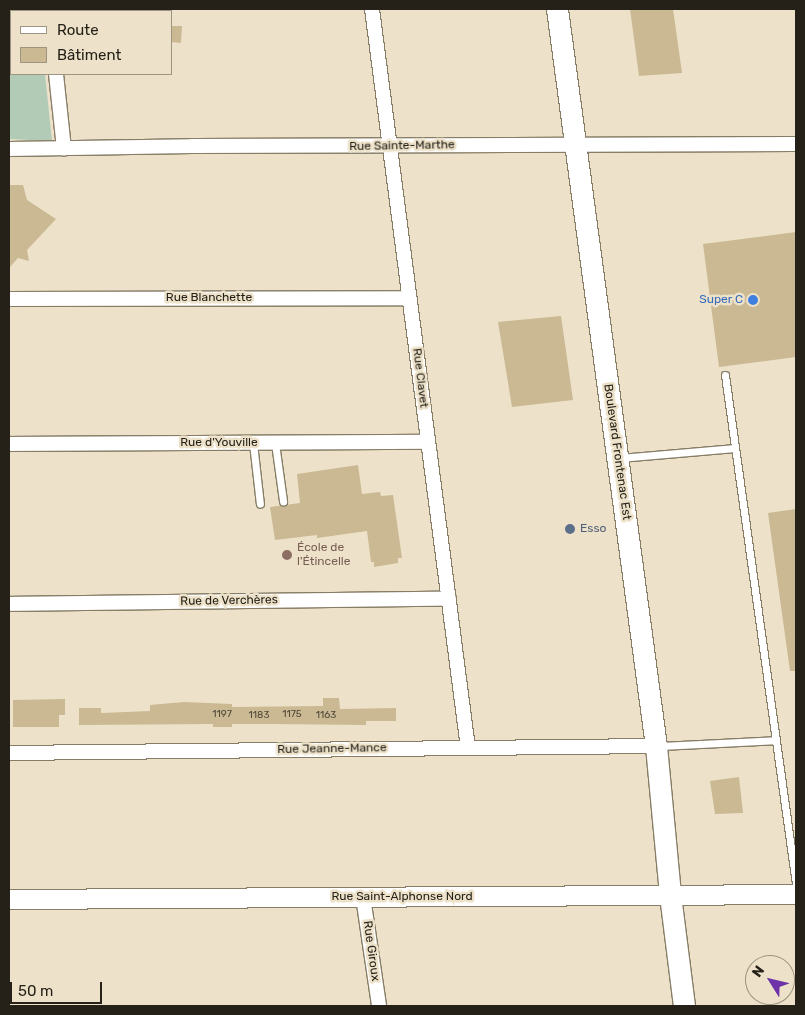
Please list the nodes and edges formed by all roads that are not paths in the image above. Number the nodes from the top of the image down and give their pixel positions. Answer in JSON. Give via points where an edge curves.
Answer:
{"nodes":[{"id":1,"x":372,"y":9,"type":"edge"},
{"id":2,"x":557,"y":9,"type":"edge"},
{"id":3,"x":56,"y":75,"type":"edge"},
{"id":4,"x":796,"y":144,"type":"edge"},
{"id":5,"x":575,"y":146,"type":"junction"},
{"id":6,"x":390,"y":147,"type":"junction"},
{"id":7,"x":9,"y":149,"type":"edge"},
{"id":8,"x":64,"y":149,"type":"junction"},
{"id":9,"x":409,"y":298,"type":"junction"},
{"id":10,"x":9,"y":299,"type":"edge"},
{"id":11,"x":725,"y":375,"type":"dead end"},
{"id":12,"x":428,"y":442,"type":"junction"},
{"id":13,"x":253,"y":443,"type":"junction"},
{"id":14,"x":275,"y":443,"type":"junction"},
{"id":15,"x":9,"y":444,"type":"edge"},
{"id":16,"x":735,"y":448,"type":"junction"},
{"id":17,"x":617,"y":458,"type":"junction"},
{"id":18,"x":283,"y":501,"type":"dead end"},
{"id":19,"x":260,"y":504,"type":"dead end"},
{"id":20,"x":449,"y":599,"type":"junction"},
{"id":21,"x":9,"y":604,"type":"edge"},
{"id":22,"x":776,"y":740,"type":"junction"},
{"id":23,"x":656,"y":746,"type":"junction"},
{"id":24,"x":468,"y":748,"type":"junction"},
{"id":25,"x":9,"y":753,"type":"edge"},
{"id":26,"x":796,"y":884,"type":"edge"},
{"id":27,"x":796,"y":894,"type":"edge"},
{"id":28,"x":670,"y":896,"type":"junction"},
{"id":29,"x":363,"y":897,"type":"junction"},
{"id":30,"x":9,"y":900,"type":"edge"},
{"id":31,"x":379,"y":1006,"type":"edge"},
{"id":32,"x":684,"y":1006,"type":"edge"}],
"edges":[{"from":1,"to":6,"type":"street","name":"Rue Clavet"},
{"from":2,"to":5,"type":"main road","name":"Boulevard Frontenac Est"},
{"from":3,"to":8,"type":"street"},
{"from":4,"to":5,"type":"street","name":"Rue Sainte-Marthe"},
{"from":5,"to":6,"type":"street","name":"Rue Sainte-Marthe"},
{"from":5,"to":17,"type":"main road","name":"Boulevard Frontenac Est"},
{"from":6,"to":8,"type":"street","name":"Rue Sainte-Marthe"},
{"from":6,"to":9,"type":"street","name":"Rue Clavet"},
{"from":7,"to":8,"type":"street","name":"Rue Sainte-Marthe"},
{"from":9,"to":10,"type":"street","name":"Rue Blanchette"},
{"from":9,"to":12,"type":"street","name":"Rue Clavet"},
{"from":11,"to":16,"type":"lane"},
{"from":12,"to":14,"type":"street","name":"Rue d'Youville"},
{"from":12,"to":20,"type":"street","name":"Rue Clavet"},
{"from":13,"to":14,"type":"street","name":"Rue d'Youville"},
{"from":13,"to":15,"type":"street","name":"Rue d'Youville"},
{"from":13,"to":19,"type":"lane"},
{"from":14,"to":18,"type":"lane"},
{"from":16,"to":17,"type":"lane"},
{"from":16,"to":22,"type":"lane"},
{"from":17,"to":23,"type":"main road","name":"Boulevard Frontenac Est"},
{"from":20,"to":21,"type":"street","name":"Rue de Verchères"},
{"from":20,"to":24,"type":"street","name":"Rue Clavet"},
{"from":22,"to":23,"type":"lane"},
{"from":22,"to":26,"type":"lane"},
{"from":23,"to":24,"type":"street","name":"Rue Jeanne-Mance"},
{"from":23,"to":28,"type":"main road","name":"Boulevard Frontenac Est"},
{"from":24,"to":25,"type":"street","name":"Rue Jeanne-Mance"},
{"from":27,"to":28,"type":"main road","name":"Rue Saint-Alphonse Nord"},
{"from":28,"to":29,"type":"main road","name":"Rue Saint-Alphonse Nord"},
{"from":28,"to":32,"type":"main road","name":"Boulevard Frontenac Est"},
{"from":29,"to":30,"type":"main road","name":"Rue Saint-Alphonse Nord"},
{"from":29,"to":31,"type":"street","name":"Rue Giroux"}]}
